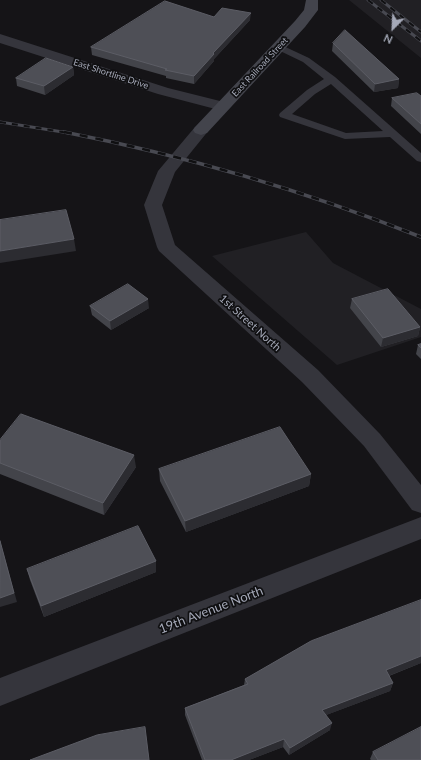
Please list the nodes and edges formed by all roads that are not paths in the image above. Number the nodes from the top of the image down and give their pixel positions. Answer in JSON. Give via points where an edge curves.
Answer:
{"nodes":[{"id":1,"x":312,"y":0,"type":"edge"},
{"id":2,"x":0,"y":38,"type":"edge"},
{"id":3,"x":279,"y":47,"type":"junction"},
{"id":4,"x":331,"y":79,"type":"junction"},
{"id":5,"x":223,"y":106,"type":"junction"},
{"id":6,"x":201,"y":130,"type":"joint"},
{"id":7,"x":393,"y":134,"type":"junction"},
{"id":8,"x":421,"y":159,"type":"edge"},
{"id":9,"x":421,"y":503,"type":"edge"},
{"id":10,"x":421,"y":528,"type":"edge"},
{"id":11,"x":0,"y":692,"type":"edge"}],
"edges":[{"from":1,"to":3,"type":"street","name":"East Railroad Street","via":[[311,10]]},
{"from":2,"to":5,"type":"street","name":"East Shortline Drive","via":[[163,91]]},
{"from":3,"to":4,"type":"lane","via":[[306,60]]},
{"from":3,"to":5,"type":"street","name":"East Railroad Street"},
{"from":4,"to":7,"type":"lane"},
{"from":4,"to":7,"type":"lane","via":[[284,115],[345,136]]},
{"from":5,"to":6,"type":"street","name":"East Railroad Street"},
{"from":6,"to":9,"type":"street","name":"1st Street North","via":[[166,171],[153,205],[166,247],[310,376],[372,440]]},
{"from":7,"to":8,"type":"lane"},
{"from":10,"to":11,"type":"street","name":"19th Avenue North"}]}
